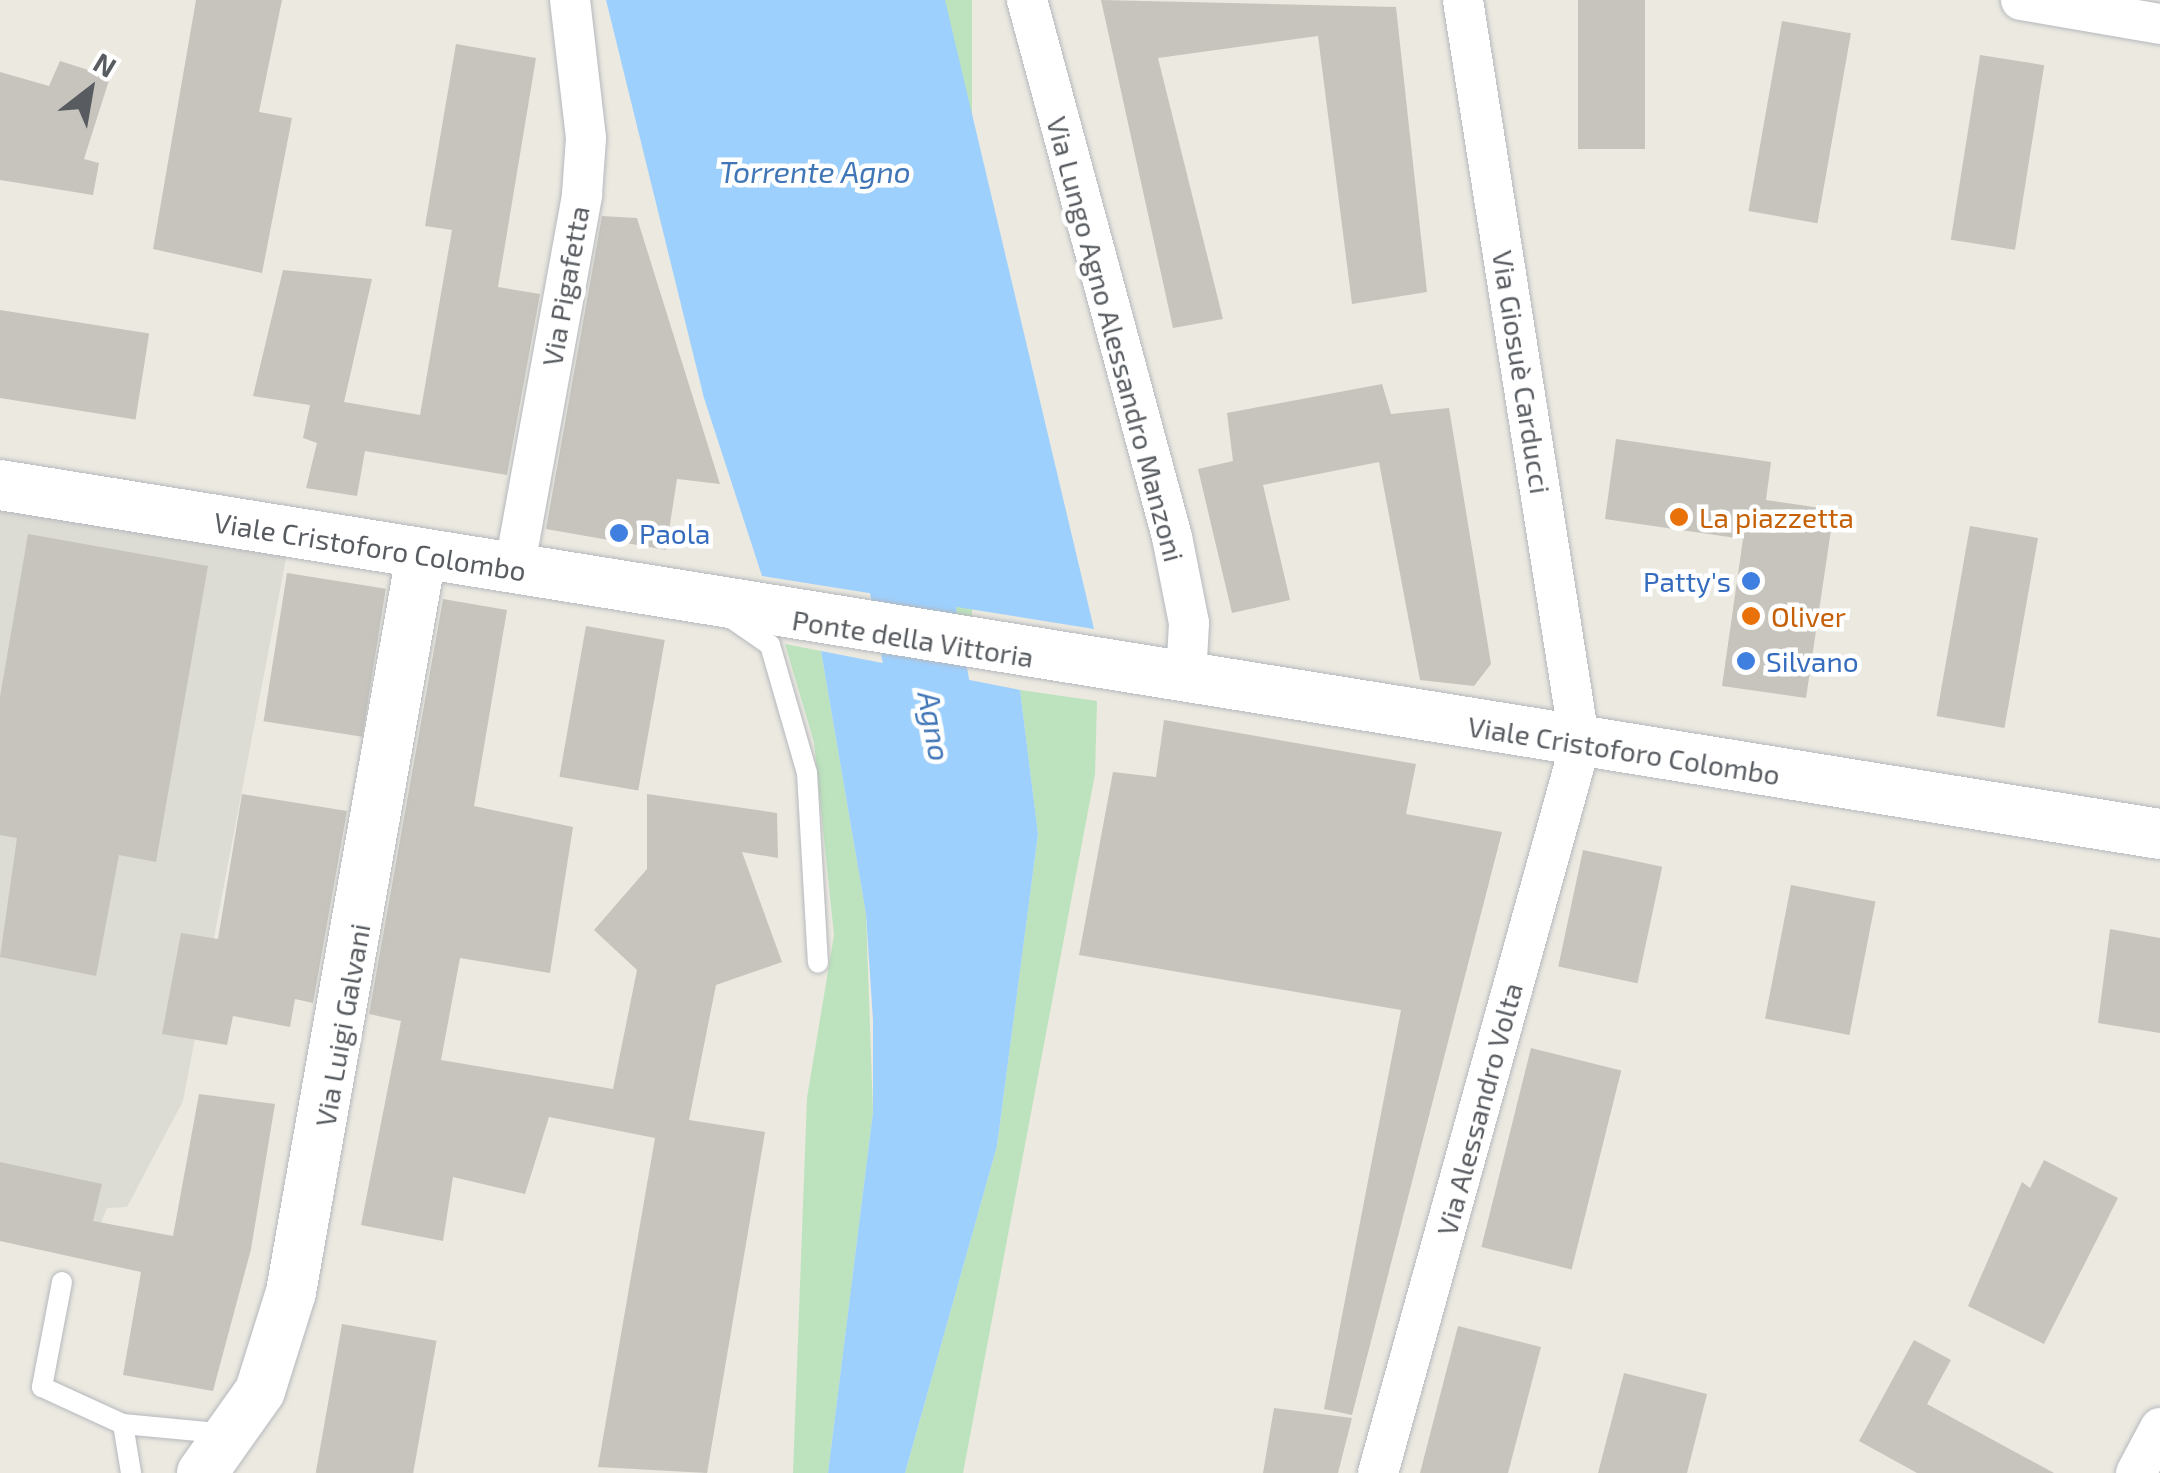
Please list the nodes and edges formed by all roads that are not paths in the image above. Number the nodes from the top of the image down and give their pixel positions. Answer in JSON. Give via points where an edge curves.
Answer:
{"nodes":[{"id":1,"x":570,"y":0,"type":"edge"},
{"id":2,"x":1028,"y":0,"type":"edge"},
{"id":3,"x":1463,"y":0,"type":"edge"},
{"id":4,"x":2021,"y":0,"type":"edge"},
{"id":5,"x":2160,"y":24,"type":"edge"},
{"id":6,"x":0,"y":485,"type":"edge"},
{"id":7,"x":421,"y":556,"type":"junction"},
{"id":8,"x":514,"y":570,"type":"junction"},
{"id":9,"x":724,"y":606,"type":"junction"},
{"id":10,"x":1088,"y":666,"type":"joint"},
{"id":11,"x":1186,"y":680,"type":"junction"},
{"id":12,"x":1580,"y":744,"type":"junction"},
{"id":13,"x":2160,"y":834,"type":"edge"},
{"id":14,"x":818,"y":963,"type":"dead end"},
{"id":15,"x":62,"y":1282,"type":"dead end"},
{"id":16,"x":123,"y":1424,"type":"junction"},
{"id":17,"x":2160,"y":1428,"type":"edge"},
{"id":18,"x":216,"y":1453,"type":"edge"},
{"id":19,"x":132,"y":1473,"type":"edge"},
{"id":20,"x":1378,"y":1473,"type":"edge"},
{"id":21,"x":2136,"y":1473,"type":"edge"}],
"edges":[{"from":1,"to":8,"type":"street","name":"Via Pigafetta","via":[[586,138],[582,194]]},
{"from":2,"to":11,"type":"street","name":"Via Lungo Agno Alessandro Manzoni","via":[[1172,537],[1189,623]]},
{"from":3,"to":12,"type":"street","name":"Via Giosuè Carducci"},
{"from":4,"to":5,"type":"street"},
{"from":6,"to":7,"type":"street","name":"Viale Cristoforo Colombo"},
{"from":7,"to":8,"type":"street","name":"Viale Cristoforo Colombo"},
{"from":7,"to":18,"type":"street","name":"Via Luigi Galvani","via":[[291,1292],[260,1390]]},
{"from":8,"to":9,"type":"street","name":"Viale Cristoforo Colombo"},
{"from":9,"to":10,"type":"street","name":"Ponte della Vittoria"},
{"from":9,"to":14,"type":"lane","via":[[770,645],[807,773]]},
{"from":10,"to":11,"type":"street","name":"Viale Cristoforo Colombo"},
{"from":11,"to":12,"type":"street","name":"Viale Cristoforo Colombo"},
{"from":12,"to":13,"type":"street","name":"Viale Cristoforo Colombo"},
{"from":12,"to":20,"type":"street","name":"Via Alessandro Volta"},
{"from":15,"to":16,"type":"lane","via":[[42,1387]]},
{"from":16,"to":18,"type":"lane"},
{"from":16,"to":19,"type":"lane"},
{"from":17,"to":21,"type":"street"}]}
